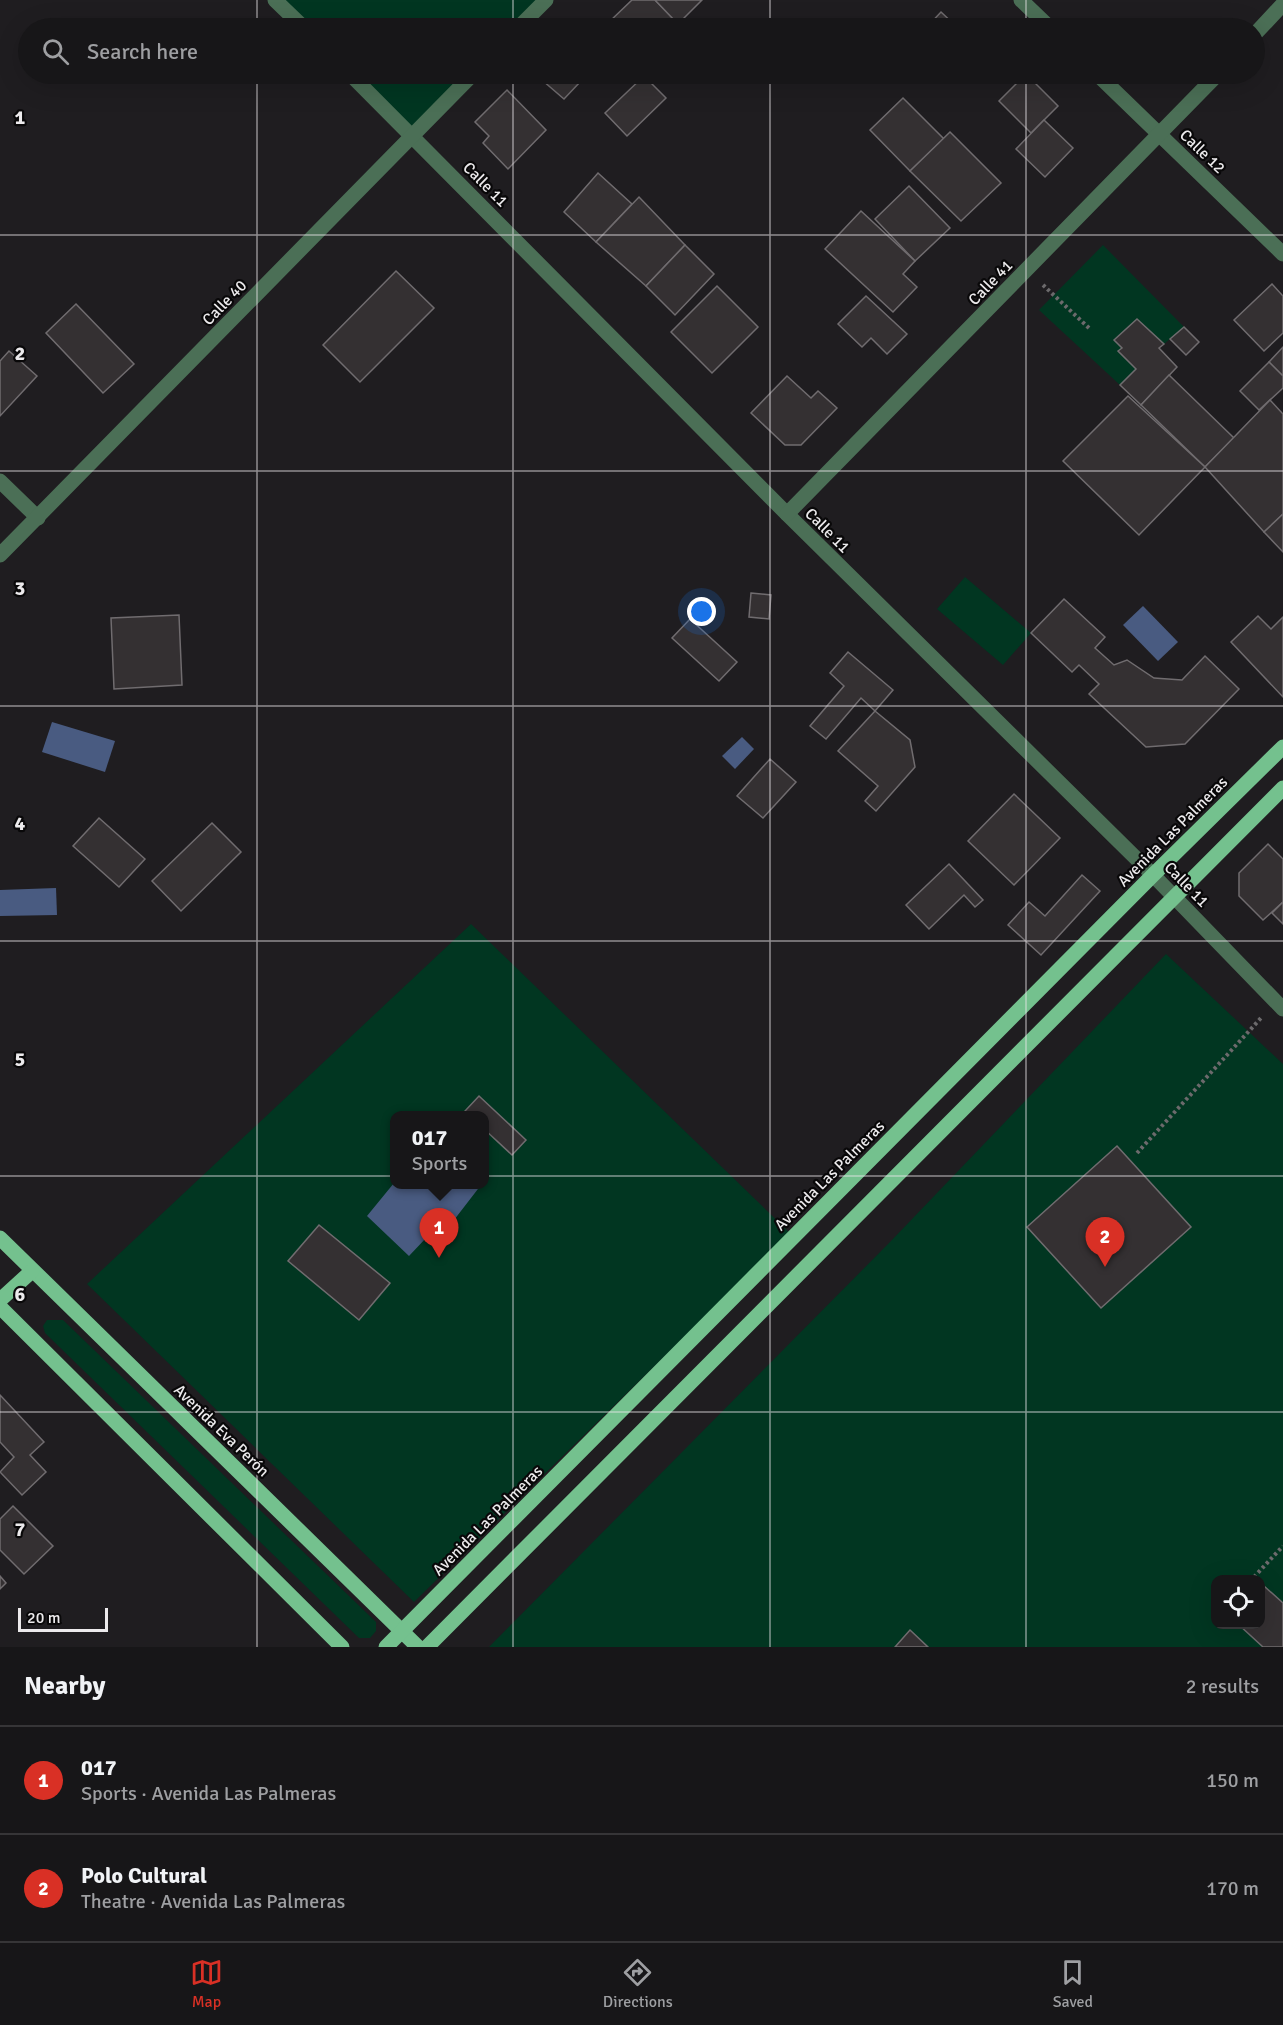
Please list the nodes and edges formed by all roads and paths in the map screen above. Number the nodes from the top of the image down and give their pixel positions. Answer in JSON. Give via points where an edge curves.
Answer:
{"nodes":[{"id":1,"x":275,"y":0,"type":"edge"},
{"id":2,"x":546,"y":0,"type":"edge"},
{"id":3,"x":1021,"y":0,"type":"edge"},
{"id":4,"x":1283,"y":4,"type":"edge"},
{"id":5,"x":294,"y":18,"type":"edge"},
{"id":6,"x":528,"y":18,"type":"edge"},
{"id":7,"x":1040,"y":18,"type":"edge"},
{"id":8,"x":1265,"y":23,"type":"edge"},
{"id":9,"x":360,"y":84,"type":"edge"},
{"id":10,"x":463,"y":84,"type":"edge"},
{"id":11,"x":1108,"y":84,"type":"edge"},
{"id":12,"x":1208,"y":84,"type":"edge"},
{"id":13,"x":1160,"y":134,"type":"junction"},
{"id":14,"x":412,"y":135,"type":"junction"},
{"id":15,"x":1283,"y":254,"type":"edge"},
{"id":16,"x":1053,"y":295,"type":"dead end"},
{"id":17,"x":1090,"y":329,"type":"dead end"},
{"id":18,"x":0,"y":481,"type":"edge"},
{"id":19,"x":787,"y":514,"type":"junction"},
{"id":20,"x":38,"y":518,"type":"junction"},
{"id":21,"x":0,"y":555,"type":"edge"},
{"id":22,"x":1283,"y":747,"type":"edge"},
{"id":23,"x":1283,"y":788,"type":"edge"},
{"id":24,"x":1153,"y":875,"type":"junction"},
{"id":25,"x":1174,"y":897,"type":"junction"},
{"id":26,"x":1279,"y":1005,"type":"edge"},
{"id":27,"x":1137,"y":1153,"type":"dead end"},
{"id":28,"x":0,"y":1238,"type":"edge"},
{"id":29,"x":32,"y":1271,"type":"junction"},
{"id":30,"x":0,"y":1300,"type":"edge"},
{"id":31,"x":0,"y":1307,"type":"edge"},
{"id":32,"x":1283,"y":1546,"type":"edge"},
{"id":33,"x":1256,"y":1575,"type":"edge"},
{"id":34,"x":402,"y":1630,"type":"junction"},
{"id":35,"x":342,"y":1647,"type":"edge"},
{"id":36,"x":386,"y":1647,"type":"edge"},
{"id":37,"x":418,"y":1647,"type":"edge"},
{"id":38,"x":427,"y":1647,"type":"edge"}],
"edges":[{"from":1,"to":5,"type":"street"},
{"from":2,"to":6,"type":"street"},
{"from":3,"to":7,"type":"street"},
{"from":4,"to":8,"type":"street"},
{"from":9,"to":14,"type":"street","name":"Calle 11"},
{"from":10,"to":14,"type":"street","name":"Calle 40"},
{"from":11,"to":13,"type":"street","name":"Calle 12"},
{"from":12,"to":13,"type":"street","name":"Calle 41"},
{"from":13,"to":15,"type":"street","name":"Calle 12"},
{"from":13,"to":19,"type":"street","name":"Calle 41"},
{"from":14,"to":19,"type":"street","name":"Calle 11"},
{"from":14,"to":20,"type":"street","name":"Calle 40"},
{"from":16,"to":17,"type":"path"},
{"from":18,"to":20,"type":"street"},
{"from":19,"to":24,"type":"street","name":"Calle 11"},
{"from":20,"to":21,"type":"street","name":"Calle 40"},
{"from":22,"to":24,"type":"main road","name":"Avenida Las Palmeras"},
{"from":23,"to":25,"type":"main road"},
{"from":24,"to":25,"type":"street","name":"Calle 11"},
{"from":24,"to":34,"type":"main road","name":"Avenida Las Palmeras"},
{"from":25,"to":26,"type":"street","name":"Calle 11"},
{"from":25,"to":38,"type":"main road"},
{"from":26,"to":27,"type":"path"},
{"from":28,"to":29,"type":"main road","name":"Avenida Eva Perón"},
{"from":29,"to":30,"type":"main road"},
{"from":29,"to":34,"type":"main road","name":"Avenida Eva Perón"},
{"from":31,"to":35,"type":"main road"},
{"from":32,"to":33,"type":"path"},
{"from":34,"to":36,"type":"main road","name":"Avenida Las Palmeras"},
{"from":34,"to":37,"type":"main road","name":"Avenida Eva Perón"}]}
